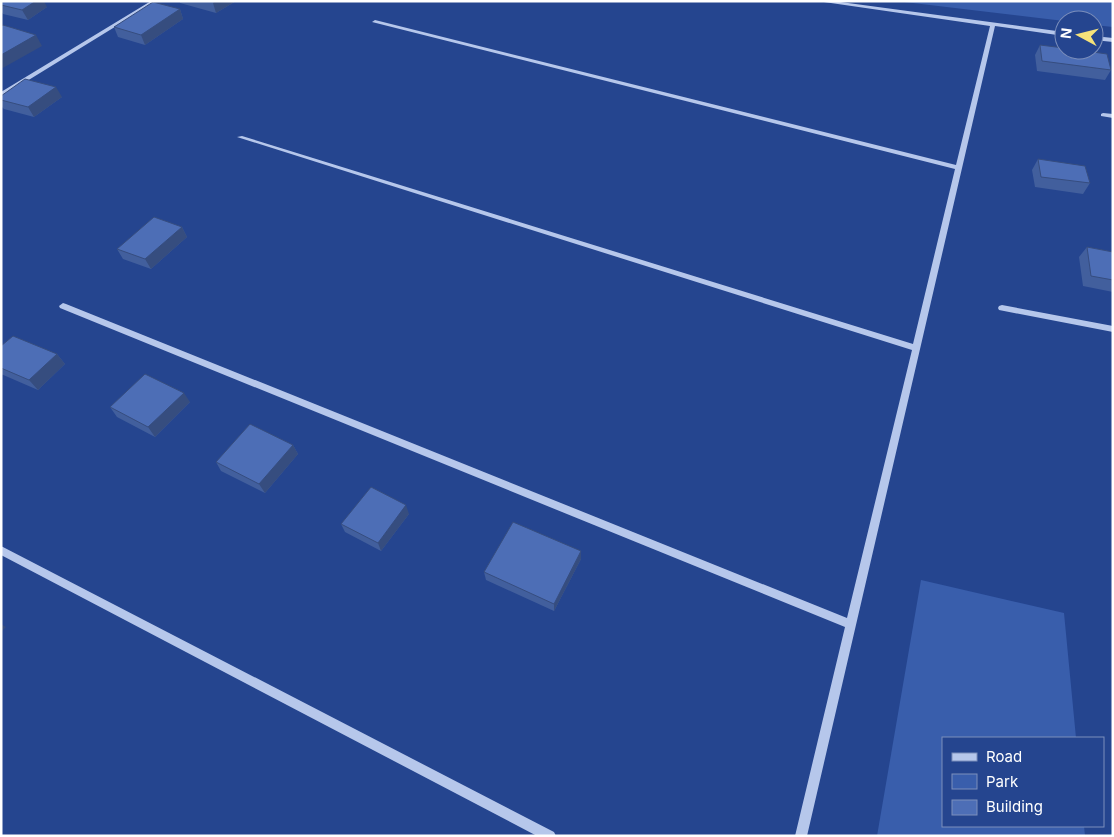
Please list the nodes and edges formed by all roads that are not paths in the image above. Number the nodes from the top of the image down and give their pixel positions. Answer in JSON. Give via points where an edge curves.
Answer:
{"nodes":[{"id":1,"x":155,"y":1,"type":"edge"},
{"id":2,"x":819,"y":1,"type":"edge"},
{"id":3,"x":375,"y":22,"type":"dead end"},
{"id":4,"x":993,"y":24,"type":"junction"},
{"id":5,"x":1054,"y":33,"type":"edge"},
{"id":6,"x":1,"y":95,"type":"edge"},
{"id":7,"x":1103,"y":115,"type":"dead end"},
{"id":8,"x":1113,"y":116,"type":"edge"},
{"id":9,"x":240,"y":137,"type":"dead end"},
{"id":10,"x":959,"y":168,"type":"junction"},
{"id":11,"x":63,"y":306,"type":"dead end"},
{"id":12,"x":1002,"y":308,"type":"dead end"},
{"id":13,"x":1113,"y":329,"type":"edge"},
{"id":14,"x":916,"y":348,"type":"junction"},
{"id":15,"x":1,"y":550,"type":"edge"},
{"id":16,"x":851,"y":624,"type":"junction"},
{"id":17,"x":550,"y":836,"type":"edge"},
{"id":18,"x":801,"y":836,"type":"edge"}],
"edges":[{"from":1,"to":6,"type":"street"},
{"from":2,"to":4,"type":"street"},
{"from":3,"to":10,"type":"street"},
{"from":4,"to":5,"type":"street"},
{"from":4,"to":10,"type":"street"},
{"from":7,"to":8,"type":"street"},
{"from":9,"to":14,"type":"street"},
{"from":10,"to":14,"type":"street"},
{"from":11,"to":16,"type":"street"},
{"from":12,"to":13,"type":"street"},
{"from":14,"to":16,"type":"street"},
{"from":15,"to":17,"type":"street"},
{"from":16,"to":18,"type":"street"}]}
